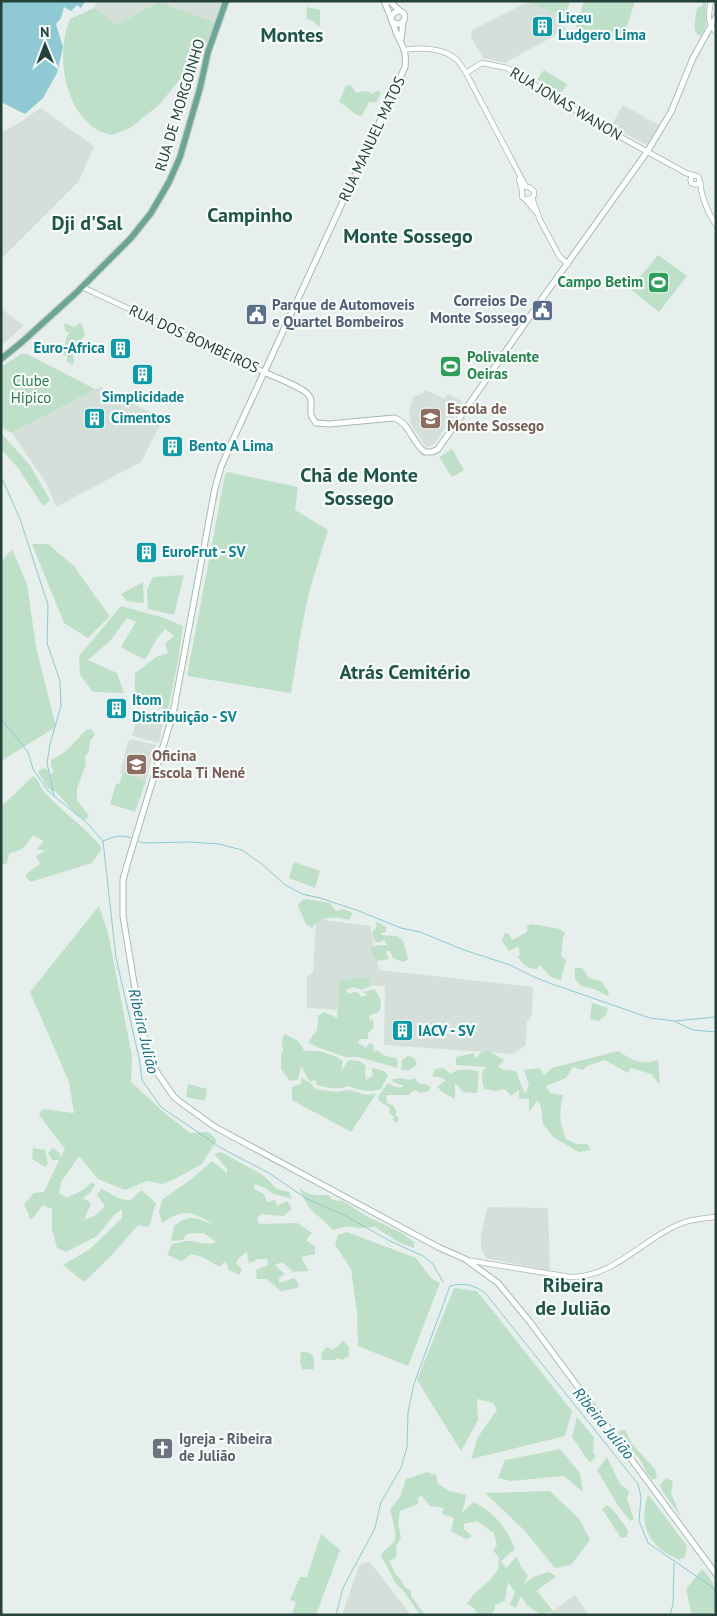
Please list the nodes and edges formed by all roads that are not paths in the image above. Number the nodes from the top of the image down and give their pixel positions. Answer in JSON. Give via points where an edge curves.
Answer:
{"nodes":[{"id":1,"x":226,"y":1,"type":"edge"},
{"id":2,"x":384,"y":1,"type":"edge"},
{"id":3,"x":389,"y":1,"type":"edge"},
{"id":4,"x":711,"y":1,"type":"edge"},
{"id":5,"x":399,"y":10,"type":"junction"},
{"id":6,"x":392,"y":16,"type":"junction"},
{"id":7,"x":716,"y":17,"type":"edge"},
{"id":8,"x":404,"y":22,"type":"junction"},
{"id":9,"x":394,"y":23,"type":"junction"},
{"id":10,"x":710,"y":27,"type":"junction"},
{"id":11,"x":716,"y":32,"type":"edge"},
{"id":12,"x":401,"y":40,"type":"junction"},
{"id":13,"x":404,"y":50,"type":"junction"},
{"id":14,"x":466,"y":73,"type":"junction"},
{"id":15,"x":647,"y":152,"type":"junction"},
{"id":16,"x":692,"y":177,"type":"junction"},
{"id":17,"x":697,"y":183,"type":"junction"},
{"id":18,"x":524,"y":189,"type":"junction"},
{"id":19,"x":532,"y":198,"type":"junction"},
{"id":20,"x":526,"y":200,"type":"junction"},
{"id":21,"x":540,"y":220,"type":"junction"},
{"id":22,"x":716,"y":225,"type":"edge"},
{"id":23,"x":568,"y":264,"type":"junction"},
{"id":24,"x":82,"y":286,"type":"junction"},
{"id":25,"x":1,"y":359,"type":"edge"},
{"id":26,"x":264,"y":372,"type":"junction"},
{"id":27,"x":716,"y":1217,"type":"edge"},
{"id":28,"x":465,"y":1260,"type":"junction"},
{"id":29,"x":716,"y":1574,"type":"edge"}],
"edges":[{"from":1,"to":24,"type":"main road","name":"RUA DE MORGOINHO","via":[[208,52],[182,152],[169,182],[151,213],[131,238]]},
{"from":2,"to":6,"type":"main road"},
{"from":3,"to":5,"type":"main road"},
{"from":4,"to":10,"type":"street"},
{"from":5,"to":6,"type":"main road"},
{"from":5,"to":8,"type":"main road","via":[[406,16]]},
{"from":6,"to":9,"type":"main road"},
{"from":7,"to":10,"type":"main road"},
{"from":8,"to":9,"type":"main road"},
{"from":8,"to":12,"type":"main road","name":"RUA MANUEL MATOS"},
{"from":9,"to":12,"type":"main road","name":"RUA MANUEL MATOS"},
{"from":10,"to":11,"type":"street"},
{"from":10,"to":15,"type":"main road","via":[[693,58],[671,112]]},
{"from":12,"to":13,"type":"main road","name":"RUA MANUEL MATOS"},
{"from":13,"to":14,"type":"street","via":[[443,52],[458,61]]},
{"from":13,"to":26,"type":"main road","name":"RUA MANUEL MATOS","via":[[405,67]]},
{"from":14,"to":15,"type":"street","name":"RUA JONAS WANON","via":[[482,63],[507,68]]},
{"from":14,"to":18,"type":"street"},
{"from":15,"to":16,"type":"street","name":"RUA JONAS WANON"},
{"from":15,"to":23,"type":"main road"},
{"from":16,"to":17,"type":"street","via":[[691,182]]},
{"from":16,"to":17,"type":"street","name":"RUA JONAS WANON","via":[[699,176]]},
{"from":17,"to":22,"type":"street"},
{"from":18,"to":19,"type":"street","via":[[529,187],[534,191]]},
{"from":18,"to":20,"type":"street","via":[[522,197]]},
{"from":19,"to":20,"type":"street"},
{"from":19,"to":21,"type":"street"},
{"from":20,"to":21,"type":"street"},
{"from":21,"to":23,"type":"street","via":[[560,257]]},
{"from":23,"to":26,"type":"main road","name":"RUA DOS BOMBEIROS","via":[[438,449],[432,452],[420,449],[404,423],[394,418],[316,423],[307,392]]},
{"from":24,"to":25,"type":"main road","name":"RUA DE MORGOINHO"},
{"from":24,"to":26,"type":"street","name":"RUA DOS BOMBEIROS"},
{"from":26,"to":28,"type":"main road","name":"RUA MANUEL MATOS","via":[[217,481],[173,714],[123,880],[123,916],[140,1019],[150,1060],[167,1088],[182,1104],[215,1127]]},
{"from":27,"to":28,"type":"street","via":[[685,1222],[609,1268],[582,1277]]},
{"from":28,"to":29,"type":"main road","name":"RUA MANUEL MATOS","via":[[498,1284],[530,1322]]}]}
